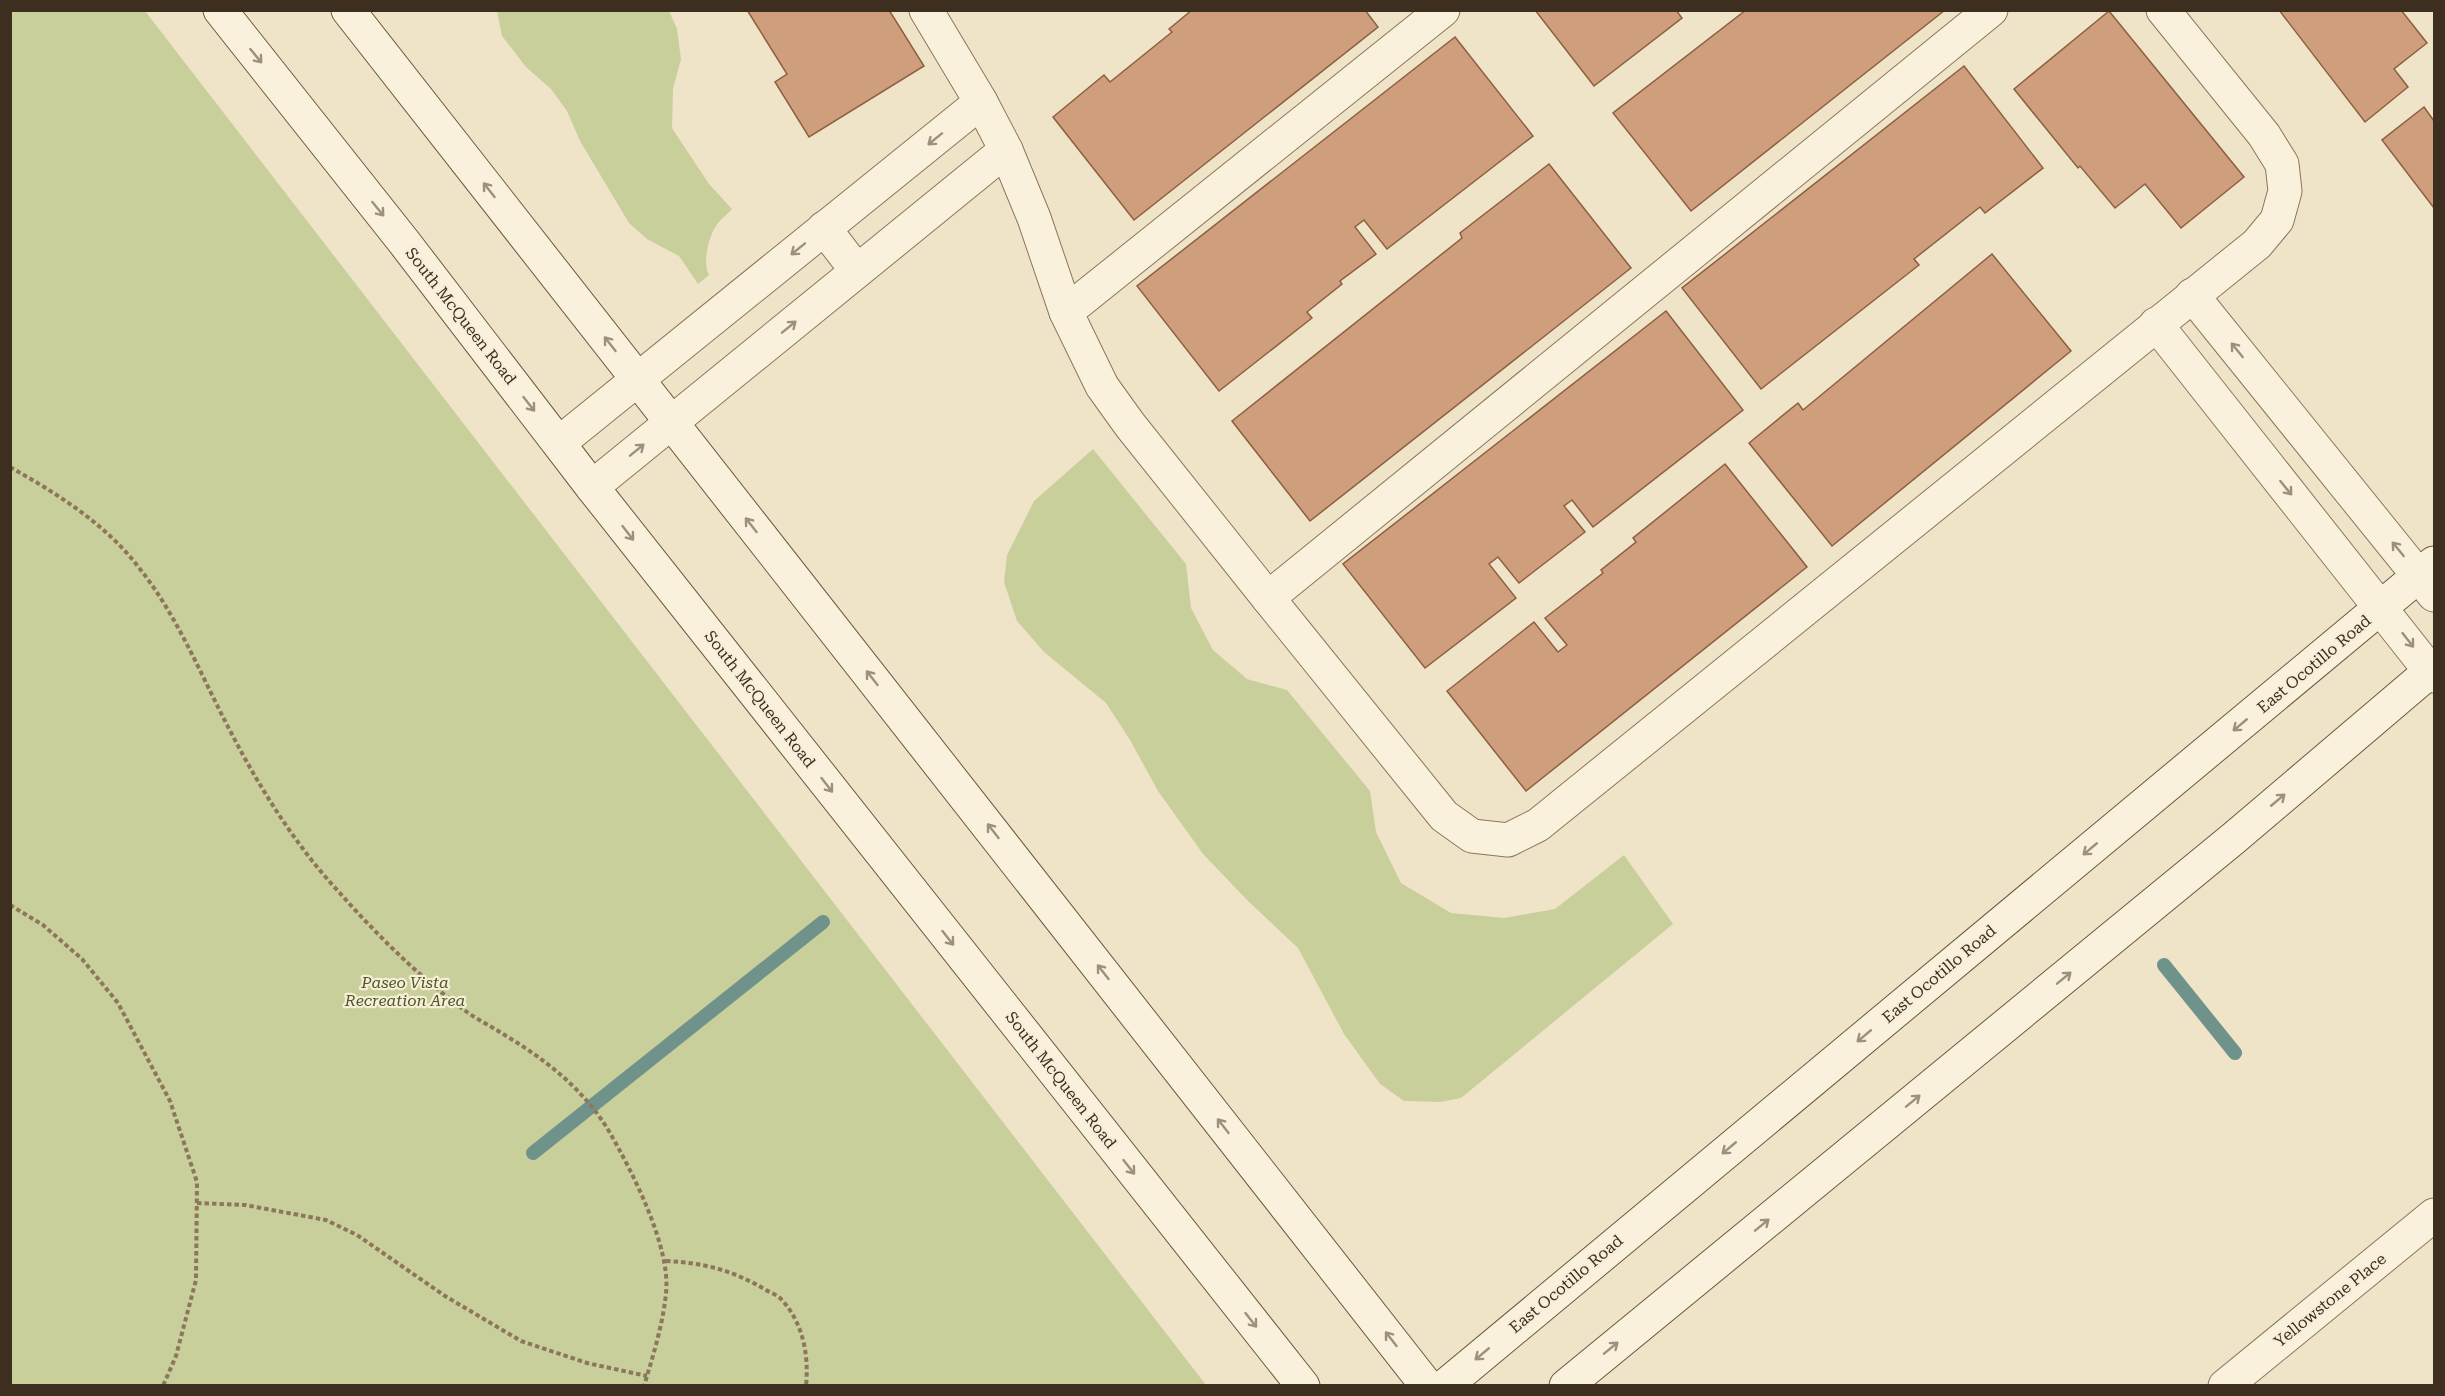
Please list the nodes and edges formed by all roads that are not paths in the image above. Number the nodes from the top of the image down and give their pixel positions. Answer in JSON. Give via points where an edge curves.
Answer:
{"nodes":[{"id":1,"x":219,"y":10,"type":"edge"},
{"id":2,"x":348,"y":10,"type":"edge"},
{"id":3,"x":926,"y":10,"type":"edge"},
{"id":4,"x":1991,"y":10,"type":"edge"},
{"id":5,"x":2163,"y":10,"type":"edge"},
{"id":6,"x":1441,"y":11,"type":"edge"},
{"id":7,"x":981,"y":102,"type":"junction"},
{"id":8,"x":1006,"y":150,"type":"junction"},
{"id":9,"x":824,"y":228,"type":"junction"},
{"id":10,"x":857,"y":271,"type":"junction"},
{"id":11,"x":2192,"y":295,"type":"junction"},
{"id":12,"x":1066,"y":312,"type":"junction"},
{"id":13,"x":2156,"y":324,"type":"junction"},
{"id":14,"x":638,"y":379,"type":"junction"},
{"id":15,"x":671,"y":423,"type":"junction"},
{"id":16,"x":2297,"y":425,"type":"junction"},
{"id":17,"x":559,"y":443,"type":"junction"},
{"id":18,"x":2260,"y":455,"type":"junction"},
{"id":19,"x":592,"y":487,"type":"junction"},
{"id":20,"x":2429,"y":578,"type":"edge"},
{"id":21,"x":1268,"y":598,"type":"junction"},
{"id":22,"x":2382,"y":608,"type":"junction"},
{"id":23,"x":2434,"y":671,"type":"edge"},
{"id":24,"x":2434,"y":1215,"type":"edge"},
{"id":25,"x":1303,"y":1386,"type":"edge"},
{"id":26,"x":1427,"y":1386,"type":"edge"},
{"id":27,"x":1445,"y":1386,"type":"edge"},
{"id":28,"x":1566,"y":1386,"type":"edge"},
{"id":29,"x":2225,"y":1386,"type":"edge"}],
"edges":[{"from":1,"to":17,"type":"street","name":"South McQueen Road","one_way":true},
{"from":14,"to":2,"type":"street","one_way":true},
{"from":3,"to":7,"type":"street"},
{"from":4,"to":21,"type":"street"},
{"from":5,"to":11,"type":"street","via":[[2264,135],[2282,164],[2285,191],[2277,220],[2257,244]]},
{"from":6,"to":12,"type":"street"},
{"from":7,"to":8,"type":"street"},
{"from":7,"to":9,"type":"street","one_way":true},
{"from":8,"to":10,"type":"street"},
{"from":8,"to":12,"type":"street"},
{"from":9,"to":10,"type":"street"},
{"from":9,"to":14,"type":"street","one_way":true},
{"from":15,"to":10,"type":"street","one_way":true},
{"from":11,"to":13,"type":"street"},
{"from":16,"to":11,"type":"street","one_way":true},
{"from":12,"to":21,"type":"street","via":[[1102,386]]},
{"from":13,"to":18,"type":"street"},
{"from":13,"to":21,"type":"street","via":[[1538,825],[1508,840],[1472,836],[1444,816]]},
{"from":14,"to":15,"type":"street"},
{"from":14,"to":17,"type":"street"},
{"from":19,"to":15,"type":"street","one_way":true},
{"from":26,"to":15,"type":"street","one_way":true},
{"from":16,"to":18,"type":"street"},
{"from":20,"to":16,"type":"street","one_way":true},
{"from":17,"to":19,"type":"street","name":"South McQueen Road"},
{"from":18,"to":22,"type":"street","one_way":true},
{"from":19,"to":25,"type":"street","name":"South McQueen Road","one_way":true},
{"from":20,"to":22,"type":"street","name":"East Ocotillo Road"},
{"from":22,"to":23,"type":"street","one_way":true},
{"from":22,"to":27,"type":"street","name":"East Ocotillo Road","one_way":true},
{"from":28,"to":23,"type":"street","one_way":true},
{"from":24,"to":29,"type":"street","name":"Yellowstone Place"}]}
